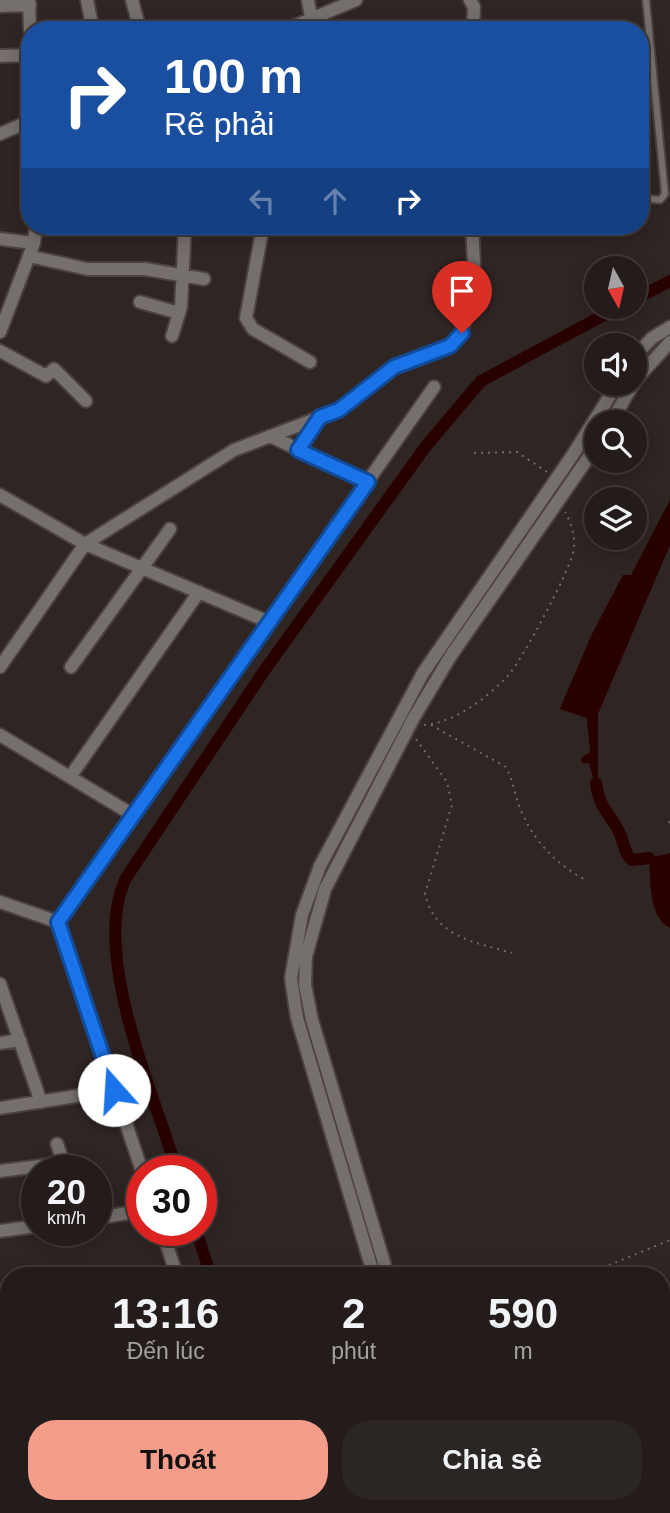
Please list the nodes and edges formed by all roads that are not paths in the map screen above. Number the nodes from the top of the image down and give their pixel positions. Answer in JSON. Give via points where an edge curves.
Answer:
{"nodes":[{"id":1,"x":87,"y":0,"type":"edge"},
{"id":2,"x":132,"y":0,"type":"edge"},
{"id":3,"x":308,"y":0,"type":"edge"},
{"id":4,"x":356,"y":0,"type":"edge"},
{"id":5,"x":470,"y":0,"type":"edge"},
{"id":6,"x":646,"y":0,"type":"edge"},
{"id":7,"x":29,"y":2,"type":"edge"},
{"id":8,"x":0,"y":6,"type":"edge"},
{"id":9,"x":30,"y":21,"type":"edge"},
{"id":10,"x":91,"y":21,"type":"edge"},
{"id":11,"x":138,"y":21,"type":"edge"},
{"id":12,"x":312,"y":21,"type":"edge"},
{"id":13,"x":318,"y":21,"type":"edge"},
{"id":14,"x":473,"y":21,"type":"edge"},
{"id":15,"x":648,"y":21,"type":"edge"},
{"id":16,"x":649,"y":31,"type":"edge"},
{"id":17,"x":21,"y":55,"type":"edge"},
{"id":18,"x":0,"y":56,"type":"edge"},
{"id":19,"x":21,"y":125,"type":"edge"},
{"id":20,"x":0,"y":134,"type":"edge"},
{"id":21,"x":649,"y":199,"type":"edge"},
{"id":22,"x":35,"y":235,"type":"edge"},
{"id":23,"x":185,"y":235,"type":"edge"},
{"id":24,"x":261,"y":235,"type":"edge"},
{"id":25,"x":472,"y":235,"type":"edge"},
{"id":26,"x":0,"y":239,"type":"edge"},
{"id":27,"x":34,"y":243,"type":"junction"},
{"id":28,"x":29,"y":256,"type":"junction"},
{"id":29,"x":184,"y":276,"type":"junction"},
{"id":30,"x":204,"y":279,"type":"dead end"},
{"id":31,"x":140,"y":302,"type":"dead end"},
{"id":32,"x":179,"y":313,"type":"junction"},
{"id":33,"x":670,"y":327,"type":"edge"},
{"id":34,"x":0,"y":332,"type":"edge"},
{"id":35,"x":172,"y":336,"type":"dead end"},
{"id":36,"x":670,"y":342,"type":"edge"},
{"id":37,"x":647,"y":343,"type":"edge"},
{"id":38,"x":0,"y":351,"type":"edge"},
{"id":39,"x":310,"y":362,"type":"dead end"},
{"id":40,"x":647,"y":368,"type":"edge"},
{"id":41,"x":434,"y":387,"type":"dead end"},
{"id":42,"x":610,"y":396,"type":"edge"},
{"id":43,"x":86,"y":401,"type":"dead end"},
{"id":44,"x":320,"y":417,"type":"junction"},
{"id":45,"x":270,"y":436,"type":"junction"},
{"id":46,"x":298,"y":450,"type":"junction"},
{"id":47,"x":584,"y":460,"type":"edge"},
{"id":48,"x":368,"y":482,"type":"junction"},
{"id":49,"x":0,"y":495,"type":"edge"},
{"id":50,"x":552,"y":497,"type":"junction"},
{"id":51,"x":170,"y":529,"type":"dead end"},
{"id":52,"x":85,"y":544,"type":"junction"},
{"id":53,"x":142,"y":568,"type":"junction"},
{"id":54,"x":199,"y":592,"type":"junction"},
{"id":55,"x":269,"y":622,"type":"junction"},
{"id":56,"x":0,"y":667,"type":"edge"},
{"id":57,"x":71,"y":667,"type":"dead end"},
{"id":58,"x":0,"y":735,"type":"edge"},
{"id":59,"x":70,"y":777,"type":"junction"},
{"id":60,"x":134,"y":815,"type":"junction"},
{"id":61,"x":0,"y":902,"type":"edge"},
{"id":62,"x":58,"y":922,"type":"junction"},
{"id":63,"x":0,"y":984,"type":"edge"},
{"id":64,"x":20,"y":1040,"type":"junction"},
{"id":65,"x":0,"y":1043,"type":"edge"},
{"id":66,"x":315,"y":1055,"type":"junction"},
{"id":67,"x":114,"y":1090,"type":"junction"},
{"id":68,"x":41,"y":1101,"type":"junction"},
{"id":69,"x":0,"y":1108,"type":"edge"},
{"id":70,"x":58,"y":1144,"type":"dead end"},
{"id":71,"x":61,"y":1155,"type":"edge"},
{"id":72,"x":136,"y":1155,"type":"edge"},
{"id":73,"x":21,"y":1170,"type":"edge"},
{"id":74,"x":0,"y":1171,"type":"edge"},
{"id":75,"x":21,"y":1228,"type":"edge"},
{"id":76,"x":0,"y":1231,"type":"edge"},
{"id":77,"x":167,"y":1246,"type":"edge"},
{"id":78,"x":174,"y":1267,"type":"edge"},
{"id":79,"x":372,"y":1267,"type":"edge"},
{"id":80,"x":385,"y":1267,"type":"edge"}],
"edges":[{"from":1,"to":10,"type":"street"},
{"from":2,"to":11,"type":"street"},
{"from":3,"to":12,"type":"street"},
{"from":4,"to":13,"type":"street"},
{"from":5,"to":14,"type":"street"},
{"from":6,"to":15,"type":"lane"},
{"from":7,"to":8,"type":"street"},
{"from":7,"to":9,"type":"street"},
{"from":16,"to":21,"type":"lane","via":[[665,194],[660,200]]},
{"from":17,"to":18,"type":"street"},
{"from":19,"to":20,"type":"street"},
{"from":22,"to":27,"type":"street"},
{"from":23,"to":29,"type":"street"},
{"from":24,"to":39,"type":"street","via":[[246,318],[253,329]]},
{"from":25,"to":44,"type":"street","via":[[474,264],[457,340],[394,367],[339,410]]},
{"from":26,"to":27,"type":"street"},
{"from":27,"to":28,"type":"street"},
{"from":28,"to":29,"type":"street","via":[[87,269],[145,269]]},
{"from":28,"to":34,"type":"street"},
{"from":29,"to":30,"type":"street"},
{"from":29,"to":32,"type":"street"},
{"from":31,"to":32,"type":"street"},
{"from":32,"to":35,"type":"street"},
{"from":33,"to":37,"type":"street"},
{"from":36,"to":40,"type":"street"},
{"from":38,"to":43,"type":"street","via":[[46,376],[54,369]]},
{"from":41,"to":48,"type":"street"},
{"from":42,"to":50,"type":"street","via":[[557,479]]},
{"from":44,"to":45,"type":"street"},
{"from":44,"to":46,"type":"street"},
{"from":45,"to":46,"type":"street"},
{"from":45,"to":52,"type":"street","via":[[234,450]]},
{"from":46,"to":48,"type":"street"},
{"from":47,"to":50,"type":"street"},
{"from":48,"to":55,"type":"street"},
{"from":49,"to":52,"type":"street"},
{"from":50,"to":66,"type":"street","via":[[423,673],[402,724],[320,866],[302,915],[290,978]]},
{"from":51,"to":53,"type":"street"},
{"from":52,"to":53,"type":"street"},
{"from":52,"to":56,"type":"street"},
{"from":53,"to":54,"type":"street"},
{"from":53,"to":57,"type":"street"},
{"from":54,"to":55,"type":"street"},
{"from":54,"to":59,"type":"street"},
{"from":55,"to":60,"type":"street"},
{"from":58,"to":59,"type":"street"},
{"from":59,"to":60,"type":"street"},
{"from":60,"to":62,"type":"street"},
{"from":61,"to":62,"type":"street"},
{"from":62,"to":67,"type":"street"},
{"from":63,"to":64,"type":"street"},
{"from":64,"to":65,"type":"street"},
{"from":64,"to":68,"type":"street"},
{"from":66,"to":79,"type":"street"},
{"from":66,"to":80,"type":"street"},
{"from":67,"to":68,"type":"street"},
{"from":67,"to":72,"type":"street"},
{"from":68,"to":69,"type":"street"},
{"from":70,"to":71,"type":"street"},
{"from":73,"to":74,"type":"street"},
{"from":75,"to":76,"type":"street"},
{"from":77,"to":78,"type":"street"}]}
